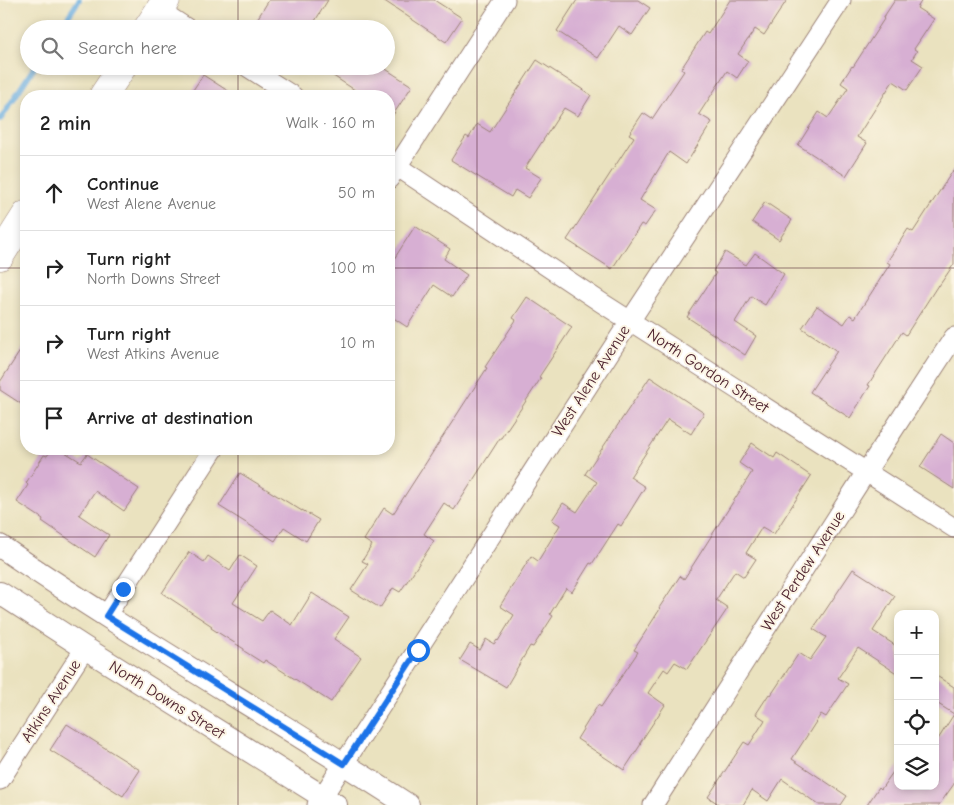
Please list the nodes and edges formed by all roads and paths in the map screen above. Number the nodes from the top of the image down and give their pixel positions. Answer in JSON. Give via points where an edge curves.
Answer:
{"nodes":[{"id":1,"x":505,"y":0,"type":"edge"},
{"id":2,"x":841,"y":0,"type":"edge"},
{"id":3,"x":157,"y":13,"type":"edge"},
{"id":4,"x":171,"y":20,"type":"edge"},
{"id":5,"x":117,"y":75,"type":"edge"},
{"id":6,"x":260,"y":75,"type":"edge"},
{"id":7,"x":107,"y":90,"type":"edge"},
{"id":8,"x":284,"y":90,"type":"edge"},
{"id":9,"x":395,"y":163,"type":"edge"},
{"id":10,"x":395,"y":172,"type":"edge"},
{"id":11,"x":20,"y":224,"type":"edge"},
{"id":12,"x":0,"y":256,"type":"edge"},
{"id":13,"x":630,"y":321,"type":"junction"},
{"id":14,"x":954,"y":337,"type":"edge"},
{"id":15,"x":210,"y":455,"type":"edge"},
{"id":16,"x":866,"y":472,"type":"junction"},
{"id":17,"x":954,"y":528,"type":"edge"},
{"id":18,"x":0,"y":546,"type":"edge"},
{"id":19,"x":0,"y":593,"type":"edge"},
{"id":20,"x":106,"y":616,"type":"junction"},
{"id":21,"x":85,"y":648,"type":"junction"},
{"id":22,"x":344,"y":764,"type":"junction"},
{"id":23,"x":0,"y":780,"type":"edge"},
{"id":24,"x":325,"y":802,"type":"edge"},
{"id":25,"x":408,"y":805,"type":"edge"},
{"id":26,"x":653,"y":805,"type":"edge"}],
"edges":[{"from":1,"to":9,"type":"street"},
{"from":2,"to":13,"type":"street","name":"West Alene Avenue"},
{"from":3,"to":4,"type":"street"},
{"from":5,"to":7,"type":"main road"},
{"from":6,"to":8,"type":"street"},
{"from":10,"to":13,"type":"street","name":"North Gordon Street"},
{"from":11,"to":12,"type":"main road"},
{"from":13,"to":16,"type":"street","name":"North Gordon Street"},
{"from":13,"to":22,"type":"street","name":"West Alene Avenue"},
{"from":14,"to":16,"type":"street","name":"West Perdew Avenue"},
{"from":15,"to":20,"type":"street"},
{"from":16,"to":17,"type":"street","name":"North Gordon Street"},
{"from":16,"to":26,"type":"street","name":"West Perdew Avenue"},
{"from":18,"to":20,"type":"street"},
{"from":19,"to":21,"type":"street","name":"North Downs Street"},
{"from":20,"to":22,"type":"street"},
{"from":21,"to":23,"type":"street","name":"Atkins Avenue"},
{"from":21,"to":24,"type":"street","name":"North Downs Street"},
{"from":22,"to":24,"type":"street","name":"West Alene Avenue"},
{"from":22,"to":25,"type":"street"}]}
